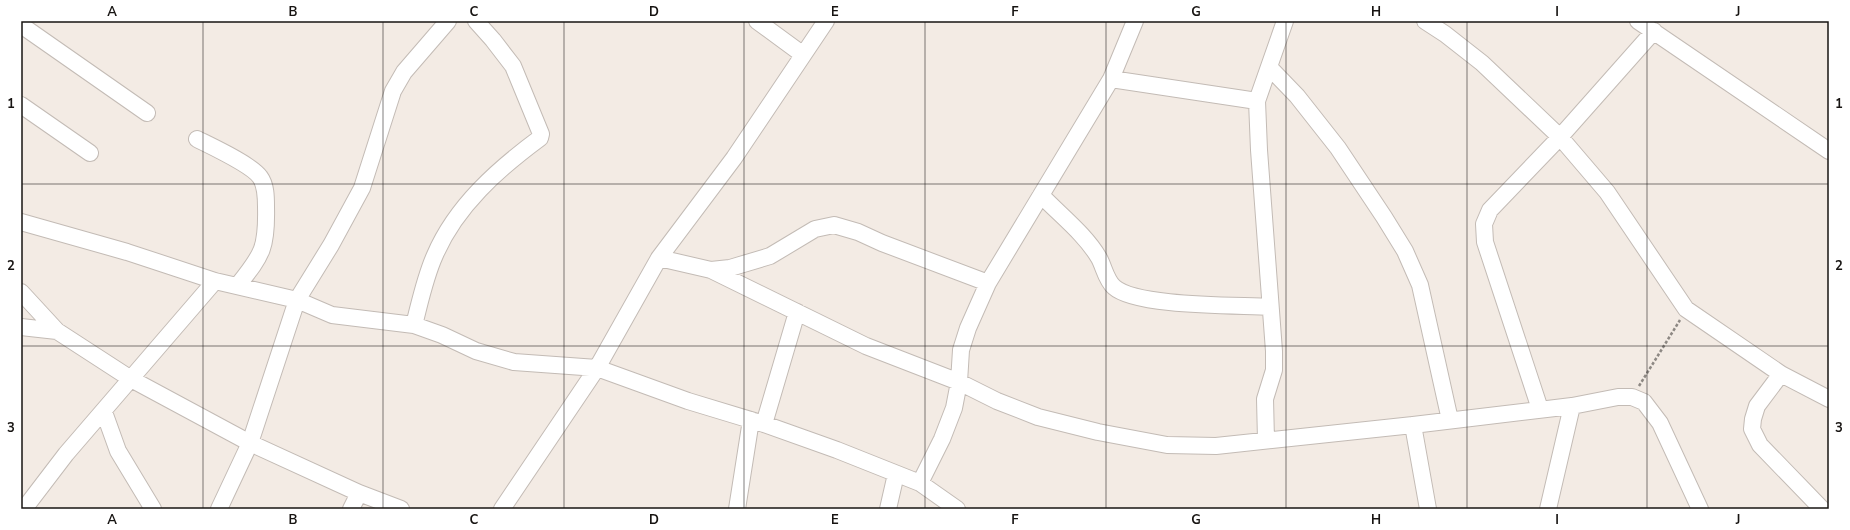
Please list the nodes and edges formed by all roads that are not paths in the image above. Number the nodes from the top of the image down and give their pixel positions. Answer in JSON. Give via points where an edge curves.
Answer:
{"nodes":[{"id":1,"x":448,"y":21,"type":"edge"},
{"id":2,"x":476,"y":21,"type":"edge"},
{"id":3,"x":756,"y":21,"type":"edge"},
{"id":4,"x":826,"y":21,"type":"edge"},
{"id":5,"x":1135,"y":21,"type":"edge"},
{"id":6,"x":1285,"y":21,"type":"edge"},
{"id":7,"x":1425,"y":21,"type":"edge"},
{"id":8,"x":1638,"y":21,"type":"edge"},
{"id":9,"x":21,"y":25,"type":"edge"},
{"id":10,"x":1654,"y":31,"type":"junction"},
{"id":11,"x":802,"y":54,"type":"junction"},
{"id":12,"x":1269,"y":67,"type":"junction"},
{"id":13,"x":1111,"y":79,"type":"junction"},
{"id":14,"x":1257,"y":101,"type":"junction"},
{"id":15,"x":21,"y":105,"type":"edge"},
{"id":16,"x":147,"y":113,"type":"dead end"},
{"id":17,"x":1560,"y":137,"type":"junction"},
{"id":18,"x":196,"y":139,"type":"dead end"},
{"id":19,"x":1829,"y":152,"type":"edge"},
{"id":20,"x":90,"y":153,"type":"dead end"},
{"id":21,"x":1041,"y":195,"type":"junction"},
{"id":22,"x":22,"y":224,"type":"edge"},
{"id":23,"x":659,"y":258,"type":"junction"},
{"id":24,"x":711,"y":270,"type":"junction"},
{"id":25,"x":215,"y":280,"type":"junction"},
{"id":26,"x":988,"y":284,"type":"junction"},
{"id":27,"x":238,"y":285,"type":"junction"},
{"id":28,"x":21,"y":292,"type":"edge"},
{"id":29,"x":297,"y":300,"type":"junction"},
{"id":30,"x":1270,"y":307,"type":"junction"},
{"id":31,"x":797,"y":312,"type":"junction"},
{"id":32,"x":414,"y":325,"type":"junction"},
{"id":33,"x":21,"y":327,"type":"edge"},
{"id":34,"x":57,"y":331,"type":"junction"},
{"id":35,"x":597,"y":368,"type":"junction"},
{"id":36,"x":1781,"y":374,"type":"junction"},
{"id":37,"x":131,"y":379,"type":"junction"},
{"id":38,"x":959,"y":382,"type":"junction"},
{"id":39,"x":1829,"y":399,"type":"edge"},
{"id":40,"x":1572,"y":406,"type":"junction"},
{"id":41,"x":1540,"y":409,"type":"junction"},
{"id":42,"x":104,"y":412,"type":"junction"},
{"id":43,"x":1450,"y":420,"type":"junction"},
{"id":44,"x":758,"y":422,"type":"junction"},
{"id":45,"x":1413,"y":426,"type":"junction"},
{"id":46,"x":1266,"y":440,"type":"junction"},
{"id":47,"x":250,"y":443,"type":"junction"},
{"id":48,"x":896,"y":474,"type":"junction"},
{"id":49,"x":920,"y":483,"type":"junction"},
{"id":50,"x":359,"y":492,"type":"junction"},
{"id":51,"x":24,"y":509,"type":"edge"},
{"id":52,"x":153,"y":509,"type":"edge"},
{"id":53,"x":220,"y":509,"type":"edge"},
{"id":54,"x":352,"y":509,"type":"edge"},
{"id":55,"x":401,"y":509,"type":"edge"},
{"id":56,"x":502,"y":509,"type":"edge"},
{"id":57,"x":737,"y":509,"type":"edge"},
{"id":58,"x":888,"y":509,"type":"edge"},
{"id":59,"x":957,"y":509,"type":"edge"},
{"id":60,"x":1428,"y":509,"type":"edge"},
{"id":61,"x":1548,"y":509,"type":"edge"},
{"id":62,"x":1700,"y":509,"type":"edge"},
{"id":63,"x":1822,"y":509,"type":"edge"}],
"edges":[{"from":1,"to":29,"type":"street","via":[[404,72],[393,91],[362,188]]},
{"from":2,"to":32,"type":"street","via":[[512,66],[541,134],[540,138],[502,168],[466,204],[445,235],[434,256]]},
{"from":3,"to":11,"type":"street"},
{"from":4,"to":11,"type":"street"},
{"from":5,"to":13,"type":"street"},
{"from":6,"to":12,"type":"street"},
{"from":7,"to":17,"type":"street","via":[[1482,63]]},
{"from":8,"to":10,"type":"street"},
{"from":9,"to":16,"type":"street"},
{"from":10,"to":17,"type":"street"},
{"from":10,"to":19,"type":"street"},
{"from":11,"to":23,"type":"street","via":[[734,158]]},
{"from":12,"to":14,"type":"street"},
{"from":12,"to":43,"type":"street","via":[[1297,96],[1338,148],[1405,251],[1420,285]]},
{"from":13,"to":14,"type":"street"},
{"from":13,"to":21,"type":"street"},
{"from":14,"to":30,"type":"street"},
{"from":15,"to":20,"type":"street"},
{"from":17,"to":36,"type":"street","via":[[1607,192],[1686,309]]},
{"from":17,"to":41,"type":"street","via":[[1490,210],[1484,224],[1485,242]]},
{"from":18,"to":27,"type":"street","via":[[260,176],[265,192],[267,230],[264,246]]},
{"from":21,"to":26,"type":"street"},
{"from":21,"to":30,"type":"street","via":[[1099,257],[1114,287],[1129,295],[1156,302]]},
{"from":22,"to":25,"type":"street","via":[[127,252]]},
{"from":23,"to":24,"type":"street"},
{"from":23,"to":35,"type":"street"},
{"from":24,"to":26,"type":"street","via":[[730,268],[770,256],[815,229],[834,225],[858,232]]},
{"from":24,"to":31,"type":"street"},
{"from":25,"to":27,"type":"street"},
{"from":25,"to":37,"type":"street"},
{"from":26,"to":38,"type":"street","via":[[961,350]]},
{"from":27,"to":29,"type":"street"},
{"from":28,"to":34,"type":"street"},
{"from":29,"to":32,"type":"street","via":[[332,315]]},
{"from":29,"to":47,"type":"street"},
{"from":30,"to":46,"type":"street","via":[[1274,370],[1265,399]]},
{"from":31,"to":38,"type":"street","via":[[866,346]]},
{"from":31,"to":44,"type":"street"},
{"from":32,"to":35,"type":"street","via":[[476,351],[514,362]]},
{"from":33,"to":34,"type":"street"},
{"from":34,"to":37,"type":"street"},
{"from":35,"to":44,"type":"street","via":[[688,401]]},
{"from":35,"to":56,"type":"street"},
{"from":36,"to":39,"type":"street"},
{"from":36,"to":63,"type":"street","via":[[1757,406],[1752,429],[1760,446]]},
{"from":37,"to":42,"type":"street"},
{"from":37,"to":47,"type":"street"},
{"from":38,"to":46,"type":"street","via":[[1038,417],[1098,432],[1167,445],[1216,446]]},
{"from":38,"to":49,"type":"street","via":[[954,408]]},
{"from":40,"to":41,"type":"street"},
{"from":40,"to":61,"type":"street"},
{"from":40,"to":62,"type":"street","via":[[1618,397],[1632,397],[1644,402],[1660,423]]},
{"from":41,"to":43,"type":"street"},
{"from":42,"to":51,"type":"street","via":[[66,454]]},
{"from":42,"to":52,"type":"street","via":[[118,451]]},
{"from":43,"to":45,"type":"street"},
{"from":44,"to":48,"type":"street"},
{"from":44,"to":57,"type":"street"},
{"from":45,"to":46,"type":"street"},
{"from":45,"to":60,"type":"street"},
{"from":47,"to":50,"type":"street"},
{"from":47,"to":53,"type":"street"},
{"from":48,"to":49,"type":"street"},
{"from":48,"to":58,"type":"street"},
{"from":49,"to":59,"type":"street"},
{"from":50,"to":54,"type":"street"},
{"from":50,"to":55,"type":"street"}]}
